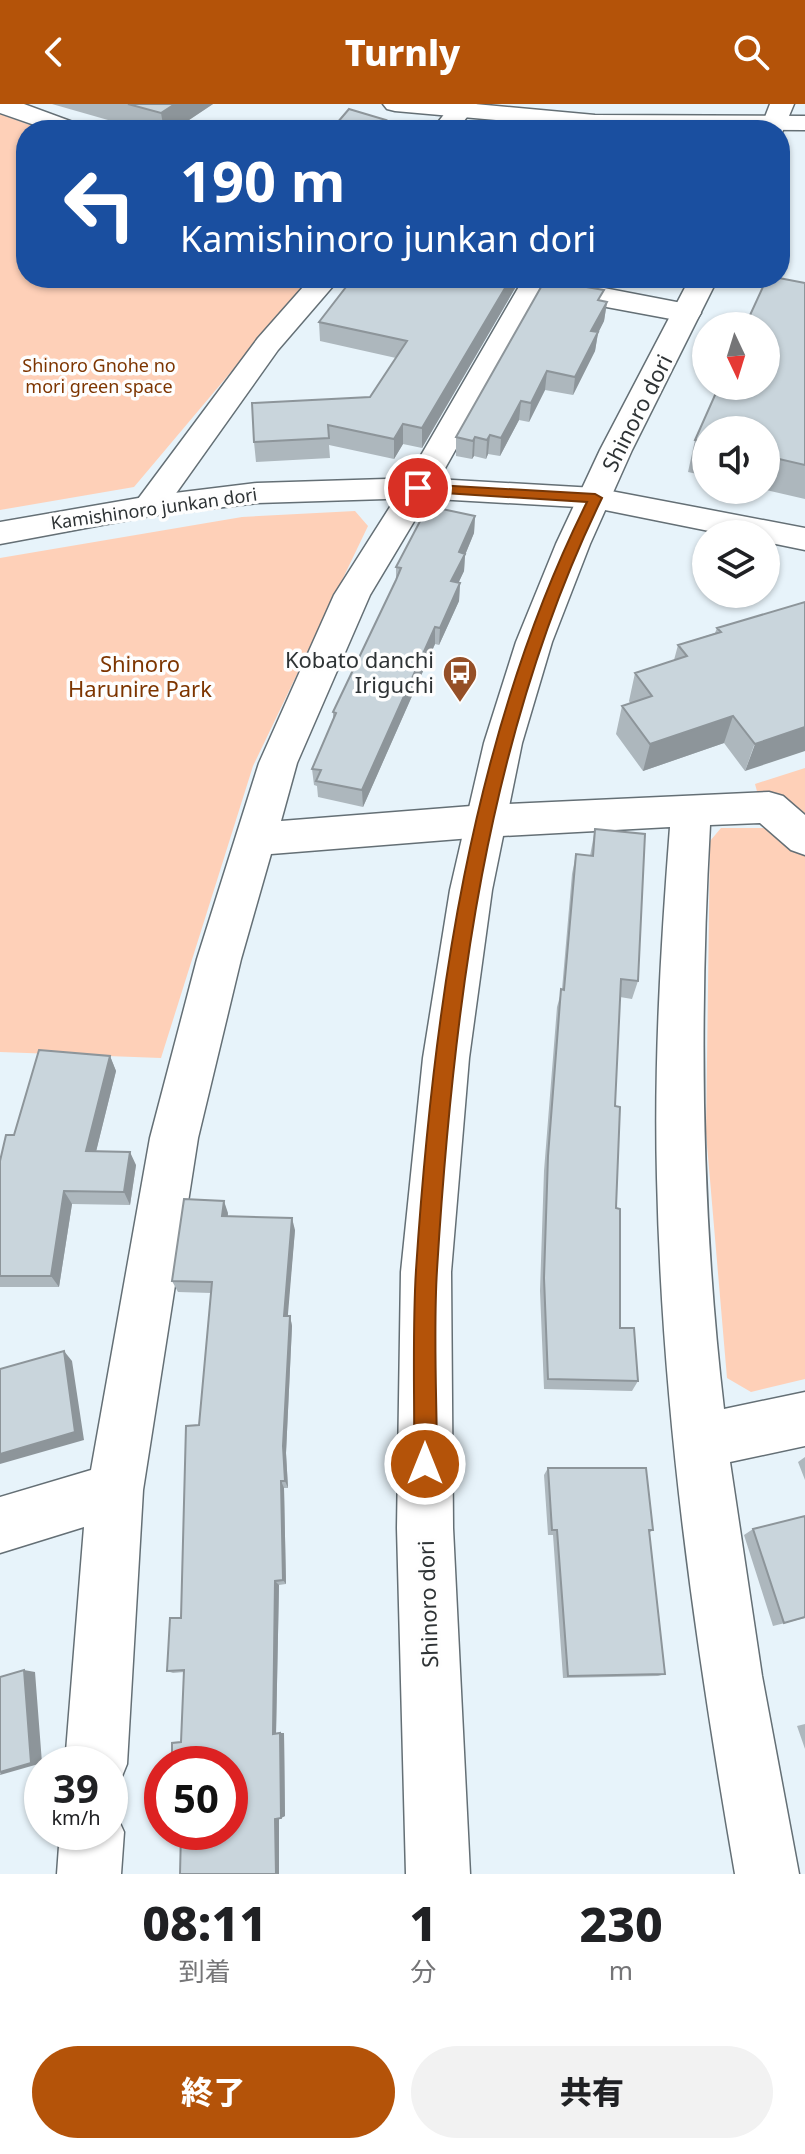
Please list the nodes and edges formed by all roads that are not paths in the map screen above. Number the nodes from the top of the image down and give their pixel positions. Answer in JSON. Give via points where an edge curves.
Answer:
{"nodes":[{"id":1,"x":12,"y":104,"type":"edge"},
{"id":2,"x":395,"y":104,"type":"edge"},
{"id":3,"x":456,"y":115,"type":"edge"},
{"id":4,"x":777,"y":119,"type":"edge"},
{"id":5,"x":44,"y":120,"type":"edge"},
{"id":6,"x":555,"y":120,"type":"edge"},
{"id":7,"x":716,"y":120,"type":"edge"},
{"id":8,"x":317,"y":288,"type":"edge"},
{"id":9,"x":533,"y":288,"type":"edge"},
{"id":10,"x":610,"y":288,"type":"edge"},
{"id":11,"x":696,"y":295,"type":"edge"},
{"id":12,"x":418,"y":488,"type":"junction"},
{"id":13,"x":595,"y":498,"type":"junction"},
{"id":14,"x":150,"y":506,"type":"junction"},
{"id":15,"x":0,"y":533,"type":"edge"},
{"id":16,"x":805,"y":539,"type":"edge"},
{"id":17,"x":691,"y":812,"type":"junction"},
{"id":18,"x":484,"y":821,"type":"junction"},
{"id":19,"x":255,"y":839,"type":"junction"},
{"id":20,"x":805,"y":839,"type":"edge"},
{"id":21,"x":805,"y":1419,"type":"edge"},
{"id":22,"x":699,"y":1441,"type":"junction"},
{"id":23,"x":115,"y":1490,"type":"junction"},
{"id":24,"x":0,"y":1525,"type":"edge"},
{"id":25,"x":97,"y":1746,"type":"edge"},
{"id":26,"x":91,"y":1850,"type":"edge"},
{"id":27,"x":89,"y":1874,"type":"edge"},
{"id":28,"x":438,"y":1874,"type":"edge"},
{"id":29,"x":767,"y":1874,"type":"edge"}],
"edges":[{"from":1,"to":5,"type":"street","via":[[7,107]]},
{"from":2,"to":3,"type":"street"},
{"from":3,"to":6,"type":"street"},
{"from":4,"to":7,"type":"street"},
{"from":8,"to":14,"type":"street","via":[[268,344]]},
{"from":9,"to":12,"type":"street"},
{"from":10,"to":11,"type":"street"},
{"from":11,"to":13,"type":"street","name":"Shinoro dori"},
{"from":12,"to":13,"type":"street","name":"Kamishinoro junkan dori"},
{"from":12,"to":14,"type":"street","name":"Kamishinoro junkan dori","via":[[257,493]]},
{"from":12,"to":19,"type":"street","via":[[352,595],[278,763]]},
{"from":13,"to":16,"type":"street","name":"Kamishinoro junkan dori"},
{"from":13,"to":18,"type":"street","name":"Shinoro dori","via":[[534,642]]},
{"from":14,"to":15,"type":"street","name":"Kamishinoro junkan dori"},
{"from":17,"to":18,"type":"street"},
{"from":17,"to":20,"type":"street","via":[[769,807]]},
{"from":17,"to":22,"type":"street","via":[[679,1079]]},
{"from":18,"to":19,"type":"street"},
{"from":18,"to":28,"type":"street","name":"Shinoro dori","via":[[446,1058],[426,1272],[425,1528]]},
{"from":19,"to":23,"type":"street","via":[[174,1138]]},
{"from":21,"to":22,"type":"street"},
{"from":22,"to":29,"type":"street","via":[[738,1721]]},
{"from":23,"to":24,"type":"street"},
{"from":23,"to":25,"type":"street"},
{"from":26,"to":27,"type":"street"}]}
